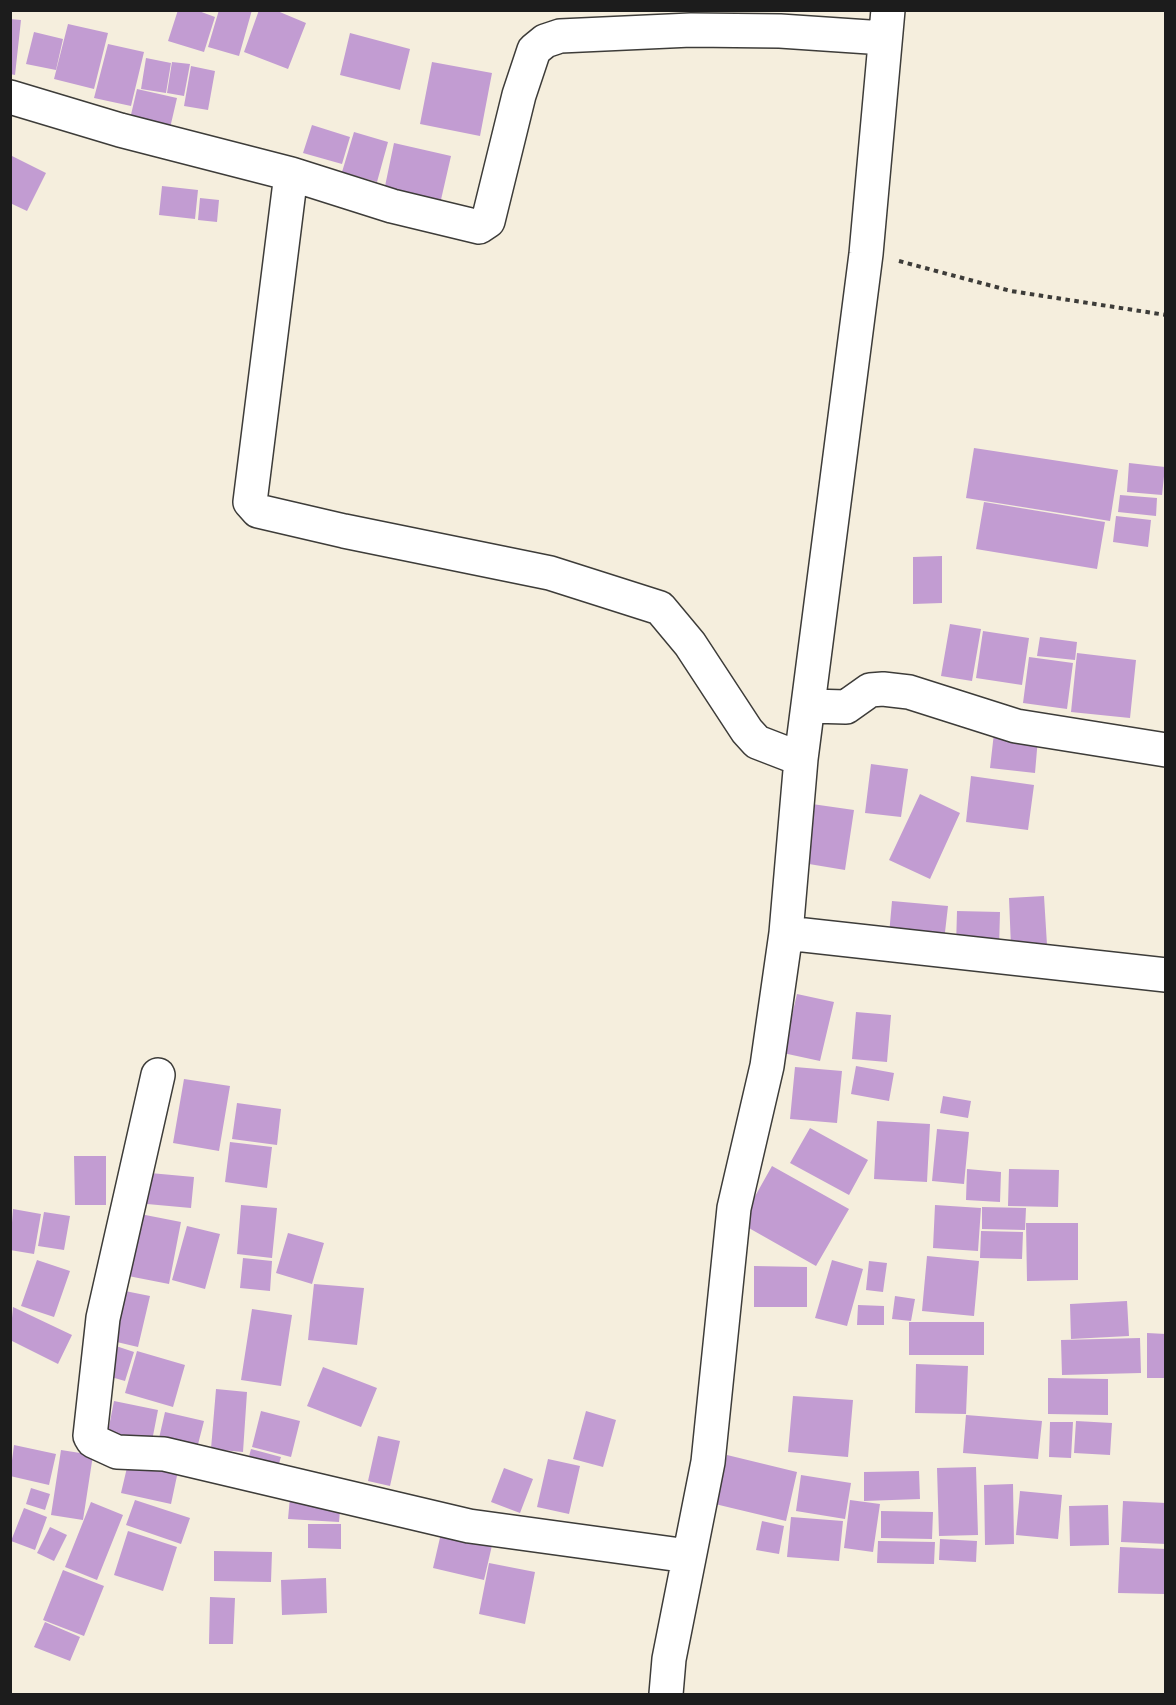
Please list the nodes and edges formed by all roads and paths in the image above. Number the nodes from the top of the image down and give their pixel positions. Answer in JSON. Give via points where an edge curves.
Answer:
{"nodes":[{"id":1,"x":886,"y":24,"type":"edge"},
{"id":2,"x":10,"y":97,"type":"edge"},
{"id":3,"x":291,"y":174,"type":"junction"},
{"id":4,"x":866,"y":254,"type":"junction"},
{"id":5,"x":1166,"y":315,"type":"edge"},
{"id":6,"x":810,"y":705,"type":"junction"},
{"id":7,"x":1166,"y":750,"type":"edge"},
{"id":8,"x":801,"y":759,"type":"junction"},
{"id":9,"x":786,"y":933,"type":"junction"},
{"id":10,"x":1166,"y":975,"type":"edge"},
{"id":11,"x":158,"y":1075,"type":"dead end"},
{"id":12,"x":688,"y":1556,"type":"junction"},
{"id":13,"x":666,"y":1695,"type":"edge"}],
"edges":[{"from":1,"to":3,"type":"street","via":[[552,38],[534,50],[488,220],[479,227],[392,206]]},
{"from":1,"to":4,"type":"street"},
{"from":2,"to":3,"type":"street"},
{"from":3,"to":8,"type":"street","via":[[254,454],[252,507],[344,531],[550,573],[660,608],[690,644],[747,731],[758,742]]},
{"from":4,"to":5,"type":"path","via":[[1011,291]]},
{"from":4,"to":6,"type":"street"},
{"from":6,"to":7,"type":"street","via":[[846,707],[877,688],[909,692],[1016,726]]},
{"from":6,"to":8,"type":"street"},
{"from":8,"to":9,"type":"street"},
{"from":9,"to":10,"type":"street"},
{"from":9,"to":12,"type":"street","via":[[767,1066],[734,1208],[708,1462]]},
{"from":11,"to":12,"type":"street","via":[[103,1318],[90,1436],[93,1441],[117,1452],[164,1454],[469,1526]]},
{"from":12,"to":13,"type":"street"}]}
